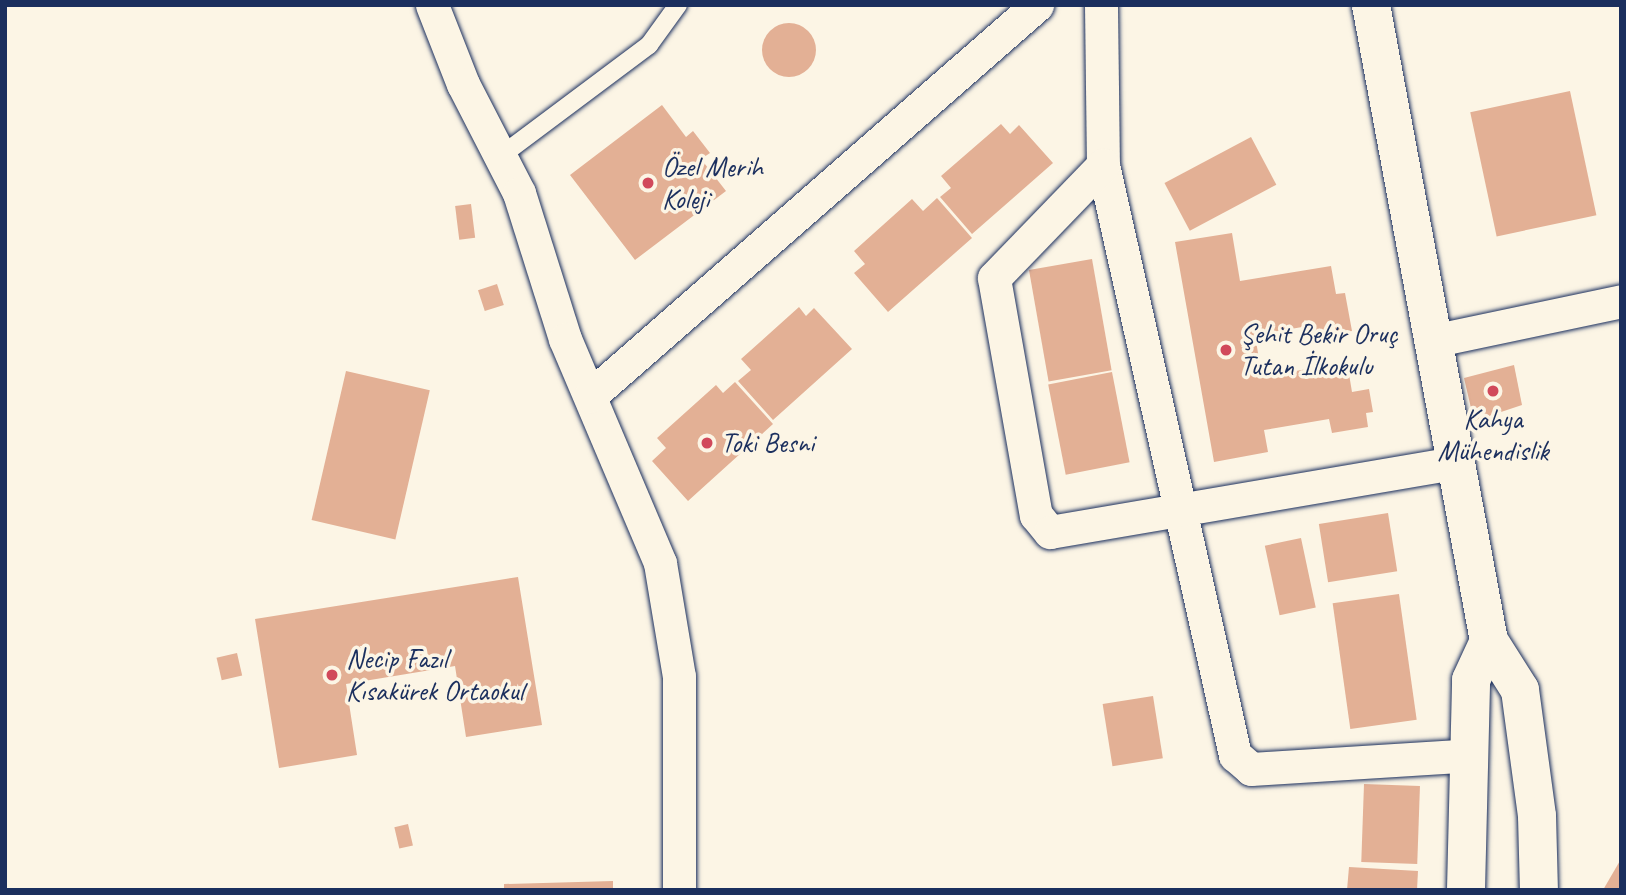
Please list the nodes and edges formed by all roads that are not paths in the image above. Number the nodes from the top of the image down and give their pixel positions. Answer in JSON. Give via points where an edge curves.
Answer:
{"nodes":[{"id":1,"x":432,"y":5,"type":"edge"},
{"id":2,"x":678,"y":5,"type":"edge"},
{"id":3,"x":1037,"y":5,"type":"edge"},
{"id":4,"x":1101,"y":5,"type":"edge"},
{"id":5,"x":1371,"y":5,"type":"edge"},
{"id":6,"x":502,"y":155,"type":"junction"},
{"id":7,"x":1103,"y":165,"type":"junction"},
{"id":8,"x":1621,"y":301,"type":"edge"},
{"id":9,"x":1432,"y":341,"type":"junction"},
{"id":10,"x":590,"y":396,"type":"junction"},
{"id":11,"x":1455,"y":463,"type":"junction"},
{"id":12,"x":1179,"y":512,"type":"junction"},
{"id":13,"x":1489,"y":641,"type":"junction"},
{"id":14,"x":1471,"y":755,"type":"junction"},
{"id":15,"x":679,"y":890,"type":"edge"},
{"id":16,"x":1466,"y":890,"type":"edge"},
{"id":17,"x":1539,"y":890,"type":"edge"}],
"edges":[{"from":1,"to":6,"type":"street","via":[[463,84]]},
{"from":2,"to":6,"type":"lane","via":[[649,46]]},
{"from":3,"to":10,"type":"street"},
{"from":4,"to":7,"type":"street"},
{"from":5,"to":9,"type":"street"},
{"from":6,"to":10,"type":"street"},
{"from":7,"to":12,"type":"street"},
{"from":7,"to":12,"type":"street","via":[[994,278],[1036,515],[1049,532],[1070,532]]},
{"from":8,"to":9,"type":"street"},
{"from":9,"to":11,"type":"street"},
{"from":10,"to":15,"type":"street","via":[[660,563],[669,605],[679,676]]},
{"from":11,"to":12,"type":"street"},
{"from":11,"to":13,"type":"street"},
{"from":12,"to":14,"type":"street","via":[[1235,755],[1251,768]]},
{"from":13,"to":14,"type":"street","via":[[1471,680]]},
{"from":13,"to":17,"type":"street","via":[[1520,690],[1537,816]]},
{"from":14,"to":16,"type":"street"}]}
